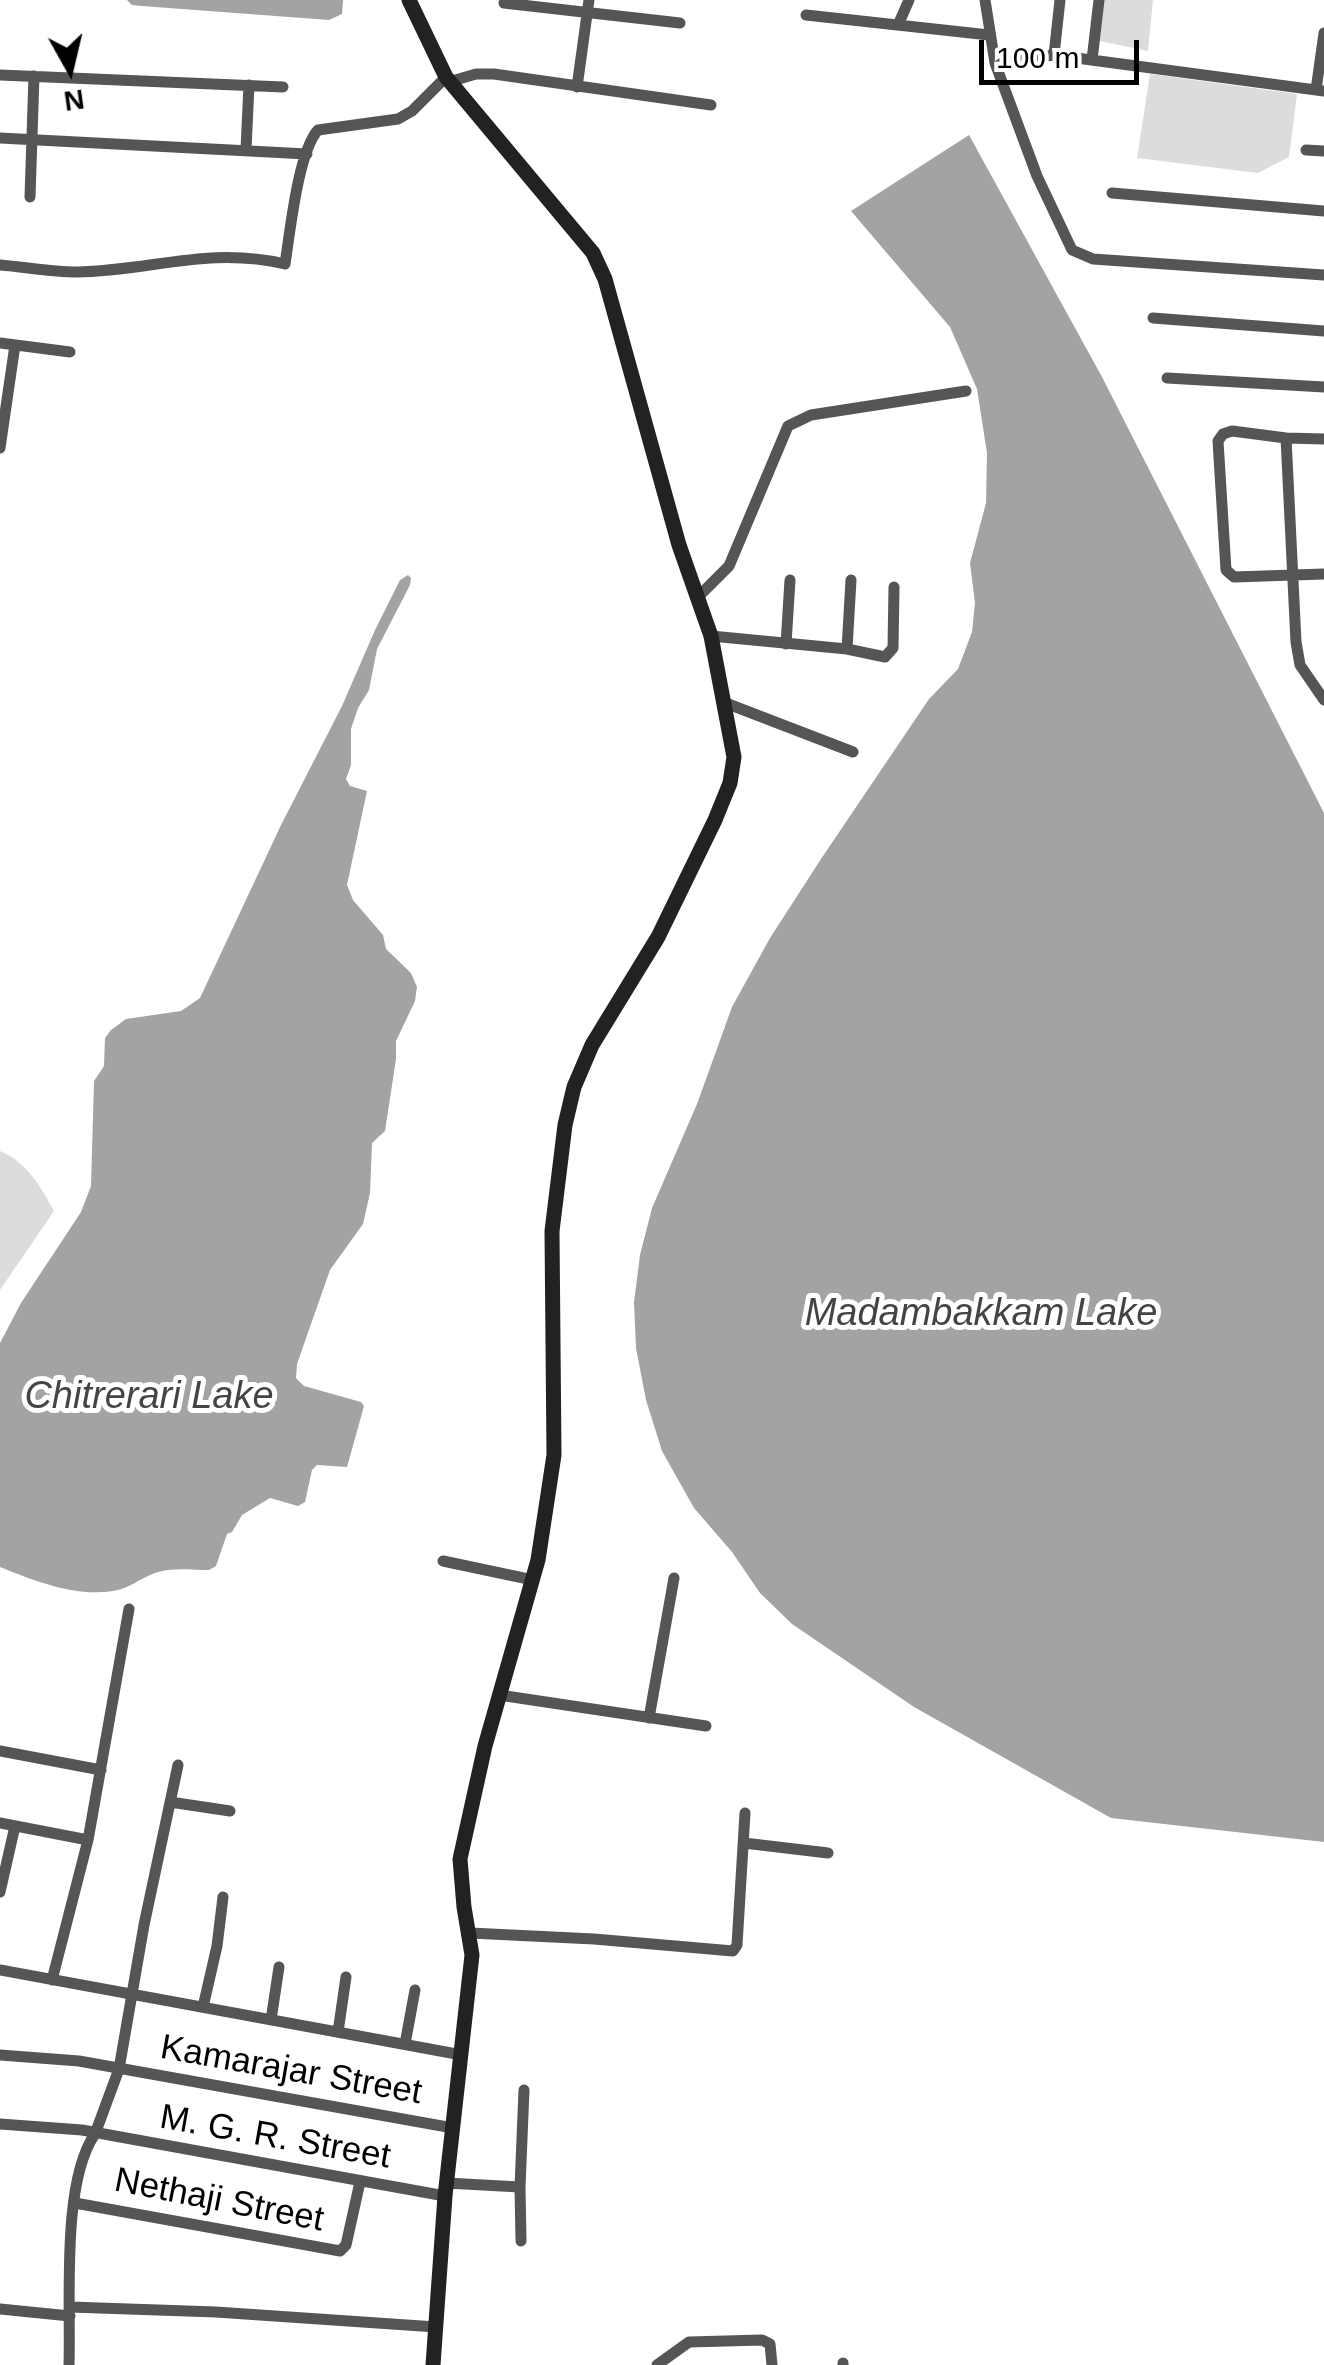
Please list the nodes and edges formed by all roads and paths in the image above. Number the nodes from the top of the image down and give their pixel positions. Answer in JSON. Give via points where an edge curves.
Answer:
{"nodes":[{"id":1,"x":409,"y":0,"type":"edge"},
{"id":2,"x":910,"y":0,"type":"edge"},
{"id":3,"x":985,"y":0,"type":"edge"},
{"id":4,"x":1060,"y":0,"type":"edge"},
{"id":5,"x":1099,"y":0,"type":"edge"},
{"id":6,"x":504,"y":2,"type":"dead end"},
{"id":7,"x":588,"y":6,"type":"edge"},
{"id":8,"x":806,"y":15,"type":"dead end"},
{"id":9,"x":680,"y":23,"type":"dead end"},
{"id":10,"x":898,"y":25,"type":"junction"},
{"id":11,"x":1324,"y":33,"type":"edge"},
{"id":12,"x":989,"y":35,"type":"junction"},
{"id":13,"x":1054,"y":54,"type":"junction"},
{"id":14,"x":1092,"y":60,"type":"junction"},
{"id":15,"x":994,"y":63,"type":"junction"},
{"id":16,"x":0,"y":74,"type":"edge"},
{"id":17,"x":34,"y":76,"type":"junction"},
{"id":18,"x":449,"y":79,"type":"junction"},
{"id":19,"x":249,"y":85,"type":"junction"},
{"id":20,"x":284,"y":87,"type":"dead end"},
{"id":21,"x":577,"y":87,"type":"junction"},
{"id":22,"x":1320,"y":90,"type":"edge"},
{"id":23,"x":712,"y":105,"type":"dead end"},
{"id":24,"x":0,"y":138,"type":"edge"},
{"id":25,"x":32,"y":139,"type":"junction"},
{"id":26,"x":246,"y":149,"type":"junction"},
{"id":27,"x":1306,"y":150,"type":"dead end"},
{"id":28,"x":1324,"y":151,"type":"edge"},
{"id":29,"x":307,"y":154,"type":"junction"},
{"id":30,"x":1112,"y":193,"type":"dead end"},
{"id":31,"x":30,"y":197,"type":"dead end"},
{"id":32,"x":1324,"y":211,"type":"edge"},
{"id":33,"x":0,"y":264,"type":"edge"},
{"id":34,"x":1324,"y":275,"type":"edge"},
{"id":35,"x":1153,"y":318,"type":"dead end"},
{"id":36,"x":1324,"y":331,"type":"edge"},
{"id":37,"x":0,"y":343,"type":"edge"},
{"id":38,"x":15,"y":345,"type":"junction"},
{"id":39,"x":70,"y":352,"type":"dead end"},
{"id":40,"x":1167,"y":378,"type":"dead end"},
{"id":41,"x":1324,"y":386,"type":"edge"},
{"id":42,"x":966,"y":392,"type":"dead end"},
{"id":43,"x":1286,"y":438,"type":"junction"},
{"id":44,"x":1324,"y":439,"type":"edge"},
{"id":45,"x":0,"y":448,"type":"edge"},
{"id":46,"x":1324,"y":574,"type":"edge"},
{"id":47,"x":1290,"y":575,"type":"junction"},
{"id":48,"x":790,"y":580,"type":"dead end"},
{"id":49,"x":851,"y":580,"type":"dead end"},
{"id":50,"x":894,"y":587,"type":"dead end"},
{"id":51,"x":698,"y":596,"type":"junction"},
{"id":52,"x":711,"y":636,"type":"junction"},
{"id":53,"x":786,"y":644,"type":"junction"},
{"id":54,"x":847,"y":649,"type":"junction"},
{"id":55,"x":1320,"y":687,"type":"edge"},
{"id":56,"x":1324,"y":700,"type":"edge"},
{"id":57,"x":723,"y":702,"type":"junction"},
{"id":58,"x":853,"y":752,"type":"dead end"},
{"id":59,"x":443,"y":1561,"type":"dead end"},
{"id":60,"x":674,"y":1578,"type":"dead end"},
{"id":61,"x":533,"y":1580,"type":"junction"},
{"id":62,"x":128,"y":1609,"type":"dead end"},
{"id":63,"x":500,"y":1696,"type":"junction"},
{"id":64,"x":649,"y":1718,"type":"junction"},
{"id":65,"x":706,"y":1726,"type":"dead end"},
{"id":66,"x":0,"y":1750,"type":"edge"},
{"id":67,"x":178,"y":1765,"type":"dead end"},
{"id":68,"x":101,"y":1770,"type":"junction"},
{"id":69,"x":170,"y":1802,"type":"junction"},
{"id":70,"x":230,"y":1811,"type":"dead end"},
{"id":71,"x":745,"y":1814,"type":"dead end"},
{"id":72,"x":0,"y":1823,"type":"edge"},
{"id":73,"x":15,"y":1826,"type":"junction"},
{"id":74,"x":88,"y":1840,"type":"junction"},
{"id":75,"x":744,"y":1842,"type":"junction"},
{"id":76,"x":828,"y":1853,"type":"dead end"},
{"id":77,"x":0,"y":1892,"type":"edge"},
{"id":78,"x":222,"y":1897,"type":"dead end"},
{"id":79,"x":470,"y":1932,"type":"junction"},
{"id":80,"x":279,"y":1967,"type":"dead end"},
{"id":81,"x":0,"y":1970,"type":"edge"},
{"id":82,"x":346,"y":1977,"type":"dead end"},
{"id":83,"x":52,"y":1980,"type":"junction"},
{"id":84,"x":414,"y":1990,"type":"dead end"},
{"id":85,"x":133,"y":1994,"type":"junction"},
{"id":86,"x":203,"y":2007,"type":"junction"},
{"id":87,"x":271,"y":2020,"type":"junction"},
{"id":88,"x":338,"y":2032,"type":"junction"},
{"id":89,"x":405,"y":2044,"type":"junction"},
{"id":90,"x":0,"y":2055,"type":"edge"},
{"id":91,"x":462,"y":2055,"type":"junction"},
{"id":92,"x":119,"y":2069,"type":"junction"},
{"id":93,"x":524,"y":2090,"type":"dead end"},
{"id":94,"x":0,"y":2124,"type":"edge"},
{"id":95,"x":453,"y":2128,"type":"junction"},
{"id":96,"x":95,"y":2134,"type":"junction"},
{"id":97,"x":360,"y":2182,"type":"junction"},
{"id":98,"x":520,"y":2188,"type":"junction"},
{"id":99,"x":446,"y":2189,"type":"junction"},
{"id":100,"x":74,"y":2202,"type":"junction"},
{"id":101,"x":521,"y":2241,"type":"dead end"},
{"id":102,"x":0,"y":2309,"type":"edge"},
{"id":103,"x":70,"y":2311,"type":"junction"},
{"id":104,"x":436,"y":2327,"type":"junction"},
{"id":105,"x":70,"y":2365,"type":"edge"},
{"id":106,"x":433,"y":2365,"type":"edge"},
{"id":107,"x":657,"y":2365,"type":"edge"},
{"id":108,"x":772,"y":2365,"type":"edge"}],
"edges":[{"from":1,"to":18,"type":"street"},
{"from":2,"to":10,"type":"street"},
{"from":3,"to":12,"type":"street"},
{"from":4,"to":13,"type":"street"},
{"from":5,"to":14,"type":"street"},
{"from":6,"to":7,"type":"street"},
{"from":7,"to":9,"type":"street"},
{"from":7,"to":21,"type":"street"},
{"from":8,"to":10,"type":"street"},
{"from":10,"to":12,"type":"street"},
{"from":11,"to":22,"type":"street"},
{"from":12,"to":15,"type":"street"},
{"from":13,"to":14,"type":"street"},
{"from":13,"to":15,"type":"street"},
{"from":14,"to":22,"type":"street"},
{"from":15,"to":34,"type":"street","via":[[1072,250],[1093,259]]},
{"from":16,"to":17,"type":"street"},
{"from":17,"to":19,"type":"street"},
{"from":17,"to":25,"type":"street"},
{"from":18,"to":21,"type":"street","via":[[494,74]]},
{"from":18,"to":29,"type":"street","via":[[398,119],[318,130]]},
{"from":18,"to":51,"type":"street","via":[[600,266]]},
{"from":19,"to":20,"type":"street"},
{"from":19,"to":26,"type":"street"},
{"from":21,"to":23,"type":"street"},
{"from":24,"to":25,"type":"street"},
{"from":25,"to":26,"type":"street"},
{"from":25,"to":31,"type":"street"},
{"from":26,"to":29,"type":"street"},
{"from":27,"to":28,"type":"street"},
{"from":29,"to":33,"type":"street","via":[[284,264],[207,256],[78,272]]},
{"from":30,"to":32,"type":"street"},
{"from":35,"to":36,"type":"street"},
{"from":37,"to":38,"type":"street"},
{"from":38,"to":39,"type":"street"},
{"from":38,"to":45,"type":"street"},
{"from":40,"to":41,"type":"street"},
{"from":42,"to":51,"type":"street","via":[[811,415],[788,426],[729,566]]},
{"from":43,"to":44,"type":"street"},
{"from":43,"to":47,"type":"street"},
{"from":43,"to":47,"type":"street","via":[[1232,432],[1218,441],[1226,570],[1234,577]]},
{"from":46,"to":47,"type":"street"},
{"from":47,"to":55,"type":"street","via":[[1300,665]]},
{"from":48,"to":53,"type":"street"},
{"from":49,"to":54,"type":"street"},
{"from":50,"to":54,"type":"street","via":[[889,656]]},
{"from":51,"to":52,"type":"street"},
{"from":52,"to":53,"type":"street"},
{"from":52,"to":57,"type":"street"},
{"from":53,"to":54,"type":"street"},
{"from":55,"to":56,"type":"street"},
{"from":57,"to":58,"type":"street"},
{"from":57,"to":61,"type":"street","via":[[734,756],[730,783],[658,937],[583,1063],[565,1125],[552,1231],[554,1455]]},
{"from":59,"to":61,"type":"street"},
{"from":60,"to":64,"type":"street"},
{"from":61,"to":63,"type":"street"},
{"from":62,"to":68,"type":"street"},
{"from":63,"to":64,"type":"street"},
{"from":63,"to":79,"type":"street","via":[[460,1859]]},
{"from":64,"to":65,"type":"street"},
{"from":66,"to":68,"type":"street"},
{"from":67,"to":69,"type":"street"},
{"from":68,"to":74,"type":"street"},
{"from":69,"to":70,"type":"street"},
{"from":69,"to":85,"type":"street"},
{"from":71,"to":75,"type":"street"},
{"from":72,"to":73,"type":"street"},
{"from":73,"to":74,"type":"street"},
{"from":73,"to":77,"type":"street"},
{"from":74,"to":83,"type":"street"},
{"from":75,"to":76,"type":"street"},
{"from":75,"to":79,"type":"street","via":[[737,1944],[729,1952]]},
{"from":78,"to":86,"type":"street"},
{"from":79,"to":91,"type":"street"},
{"from":80,"to":87,"type":"street"},
{"from":81,"to":83,"type":"street"},
{"from":82,"to":88,"type":"street"},
{"from":83,"to":85,"type":"street"},
{"from":84,"to":89,"type":"street"},
{"from":85,"to":86,"type":"street"},
{"from":85,"to":92,"type":"street"},
{"from":86,"to":87,"type":"street"},
{"from":87,"to":88,"type":"street"},
{"from":88,"to":89,"type":"street"},
{"from":89,"to":91,"type":"street"},
{"from":90,"to":92,"type":"street","name":"Kamarajar Street"},
{"from":91,"to":95,"type":"street"},
{"from":92,"to":95,"type":"street","name":"Kamarajar Street"},
{"from":92,"to":96,"type":"street"},
{"from":93,"to":98,"type":"street"},
{"from":94,"to":96,"type":"street","name":"M. G. R. Street"},
{"from":95,"to":99,"type":"street"},
{"from":96,"to":97,"type":"street","name":"M. G. R. Street"},
{"from":96,"to":100,"type":"street"},
{"from":97,"to":99,"type":"street","name":"M. G. R. Street"},
{"from":97,"to":100,"type":"street","name":"Nethaji Street","via":[[340,2250]]},
{"from":98,"to":99,"type":"street","name":"M. G. R. Street"},
{"from":98,"to":101,"type":"street"},
{"from":99,"to":104,"type":"street"},
{"from":100,"to":103,"type":"street"},
{"from":102,"to":103,"type":"street"},
{"from":103,"to":104,"type":"street","via":[[216,2312]]},
{"from":103,"to":105,"type":"street"},
{"from":104,"to":106,"type":"street"},
{"from":107,"to":108,"type":"street","via":[[689,2342],[762,2340],[770,2344]]}]}
